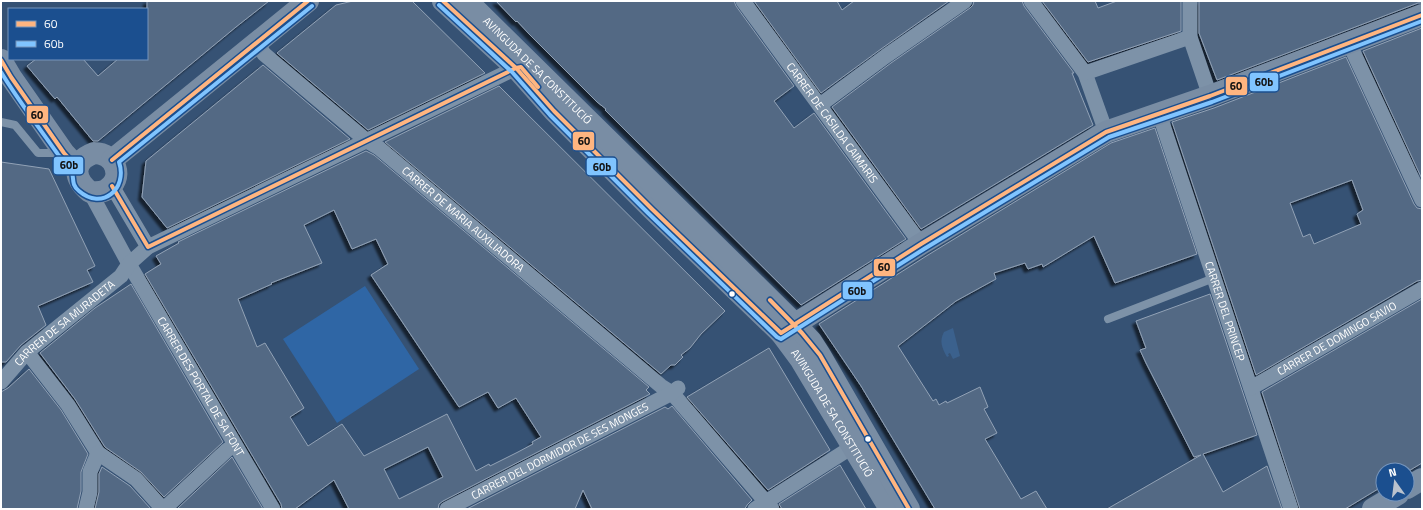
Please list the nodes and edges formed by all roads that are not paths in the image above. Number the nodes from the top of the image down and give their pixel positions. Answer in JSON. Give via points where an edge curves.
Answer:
{"nodes":[{"id":1,"x":308,"y":1,"type":"edge"},
{"id":2,"x":443,"y":1,"type":"edge"},
{"id":3,"x":467,"y":1,"type":"edge"},
{"id":4,"x":743,"y":1,"type":"edge"},
{"id":5,"x":965,"y":1,"type":"edge"},
{"id":6,"x":1031,"y":1,"type":"edge"},
{"id":7,"x":1190,"y":1,"type":"edge"},
{"id":8,"x":1422,"y":15,"type":"edge"},
{"id":9,"x":1190,"y":37,"type":"junction"},
{"id":10,"x":257,"y":43,"type":"junction"},
{"id":11,"x":1349,"y":43,"type":"junction"},
{"id":12,"x":6,"y":68,"type":"edge"},
{"id":13,"x":516,"y":68,"type":"junction"},
{"id":14,"x":1085,"y":73,"type":"junction"},
{"id":15,"x":563,"y":95,"type":"junction"},
{"id":16,"x":1210,"y":96,"type":"junction"},
{"id":17,"x":820,"y":106,"type":"junction"},
{"id":18,"x":1159,"y":113,"type":"junction"},
{"id":19,"x":1,"y":122,"type":"edge"},
{"id":20,"x":1106,"y":132,"type":"junction"},
{"id":21,"x":367,"y":141,"type":"junction"},
{"id":22,"x":71,"y":160,"type":"junction"},
{"id":23,"x":112,"y":160,"type":"junction"},
{"id":24,"x":112,"y":186,"type":"junction"},
{"id":25,"x":90,"y":192,"type":"junction"},
{"id":26,"x":1422,"y":200,"type":"edge"},
{"id":27,"x":921,"y":244,"type":"junction"},
{"id":28,"x":148,"y":247,"type":"junction"},
{"id":29,"x":129,"y":264,"type":"junction"},
{"id":30,"x":1214,"y":278,"type":"junction"},
{"id":31,"x":1422,"y":289,"type":"edge"},
{"id":32,"x":1108,"y":318,"type":"dead end"},
{"id":33,"x":783,"y":332,"type":"junction"},
{"id":34,"x":27,"y":352,"type":"junction"},
{"id":35,"x":1,"y":382,"type":"edge"},
{"id":36,"x":1251,"y":388,"type":"junction"},
{"id":37,"x":675,"y":390,"type":"junction"},
{"id":38,"x":860,"y":443,"type":"junction"},
{"id":39,"x":235,"y":445,"type":"junction"},
{"id":40,"x":98,"y":453,"type":"junction"},
{"id":41,"x":1385,"y":502,"type":"edge"},
{"id":42,"x":463,"y":505,"type":"edge"},
{"id":43,"x":764,"y":506,"type":"edge"},
{"id":44,"x":86,"y":509,"type":"edge"},
{"id":45,"x":164,"y":509,"type":"edge"},
{"id":46,"x":273,"y":509,"type":"edge"},
{"id":47,"x":447,"y":509,"type":"edge"},
{"id":48,"x":890,"y":509,"type":"edge"},
{"id":49,"x":909,"y":509,"type":"edge"},
{"id":50,"x":1291,"y":509,"type":"edge"},
{"id":51,"x":1373,"y":509,"type":"edge"}],
"edges":[{"from":1,"to":10,"type":"street"},
{"from":2,"to":13,"type":"street","name":"AVINGUDA DE SA CONSTITUCIÓ"},
{"from":3,"to":15,"type":"street","name":"AVINGUDA DE SA CONSTITUCIÓ"},
{"from":4,"to":17,"type":"street","name":"CARRER DE CASILDA CAIMARIS"},
{"from":5,"to":17,"type":"street"},
{"from":6,"to":14,"type":"street"},
{"from":7,"to":9,"type":"street"},
{"from":8,"to":11,"type":"street"},
{"from":9,"to":14,"type":"street"},
{"from":9,"to":16,"type":"street"},
{"from":10,"to":21,"type":"street","name":"CARRER DE MARIA AUXILIADORA","via":[[264,54]]},
{"from":10,"to":23,"type":"street"},
{"from":11,"to":16,"type":"street"},
{"from":11,"to":26,"type":"street"},
{"from":12,"to":22,"type":"street"},
{"from":13,"to":15,"type":"street","via":[[520,67],[546,95]]},
{"from":13,"to":21,"type":"street","name":"CARRER DE SA MURADETA"},
{"from":13,"to":33,"type":"street","name":"AVINGUDA DE SA CONSTITUCIÓ","via":[[554,111],[647,204]]},
{"from":14,"to":20,"type":"street"},
{"from":15,"to":33,"type":"street","name":"AVINGUDA DE SA CONSTITUCIÓ"},
{"from":16,"to":18,"type":"street"},
{"from":17,"to":27,"type":"street","name":"CARRER DE CASILDA CAIMARIS"},
{"from":18,"to":20,"type":"street"},
{"from":18,"to":30,"type":"street","name":"CARRER DEL PRINCEP"},
{"from":19,"to":22,"type":"lane","via":[[16,125],[38,153]]},
{"from":20,"to":27,"type":"street"},
{"from":21,"to":28,"type":"street","name":"CARRER DE SA MURADETA"},
{"from":21,"to":37,"type":"street","name":"CARRER DE MARIA AUXILIADORA","via":[[661,386]]},
{"from":22,"to":23,"type":"street","via":[[82,160],[87,156],[100,154]]},
{"from":22,"to":25,"type":"street","via":[[82,186]]},
{"from":23,"to":24,"type":"street","via":[[116,173]]},
{"from":24,"to":25,"type":"street","via":[[101,192]]},
{"from":24,"to":28,"type":"street"},
{"from":25,"to":29,"type":"street","name":"CARRER DES PORTAL DE SA FONT"},
{"from":27,"to":33,"type":"street"},
{"from":28,"to":29,"type":"street","name":"CARRER DE SA MURADETA"},
{"from":29,"to":34,"type":"street","name":"CARRER DE SA MURADETA","via":[[120,276]]},
{"from":29,"to":39,"type":"street","name":"CARRER DES PORTAL DE SA FONT"},
{"from":30,"to":32,"type":"lane"},
{"from":30,"to":36,"type":"street","name":"CARRER DEL PRINCEP"},
{"from":31,"to":36,"type":"street","name":"CARRER DE DOMINGO SAVIO"},
{"from":33,"to":38,"type":"street","name":"AVINGUDA DE SA CONSTITUCIÓ","via":[[810,341],[820,354]]},
{"from":34,"to":35,"type":"street","name":"CARRER DE SA MURADETA"},
{"from":34,"to":40,"type":"street","via":[[68,405]]},
{"from":36,"to":50,"type":"street","name":"CARRER DEL PRINCEP"},
{"from":37,"to":42,"type":"street","name":"CARRER DEL DORMIDOR DE SES MONGES"},
{"from":37,"to":43,"type":"street","name":"CARRER DE MARIA AUXILIADORA"},
{"from":38,"to":43,"type":"street"},
{"from":38,"to":48,"type":"street","name":"AVINGUDA DE SA CONSTITUCIÓ"},
{"from":38,"to":49,"type":"street","name":"AVINGUDA DE SA CONSTITUCIÓ"},
{"from":39,"to":45,"type":"street"},
{"from":39,"to":46,"type":"street","name":"CARRER DES PORTAL DE SA FONT"},
{"from":40,"to":44,"type":"street","via":[[90,472],[90,492]]},
{"from":40,"to":45,"type":"street","via":[[136,479]]},
{"from":41,"to":51,"type":"street"},
{"from":42,"to":47,"type":"street","name":"CARRER DEL DORMIDOR DE SES MONGES"}]}
